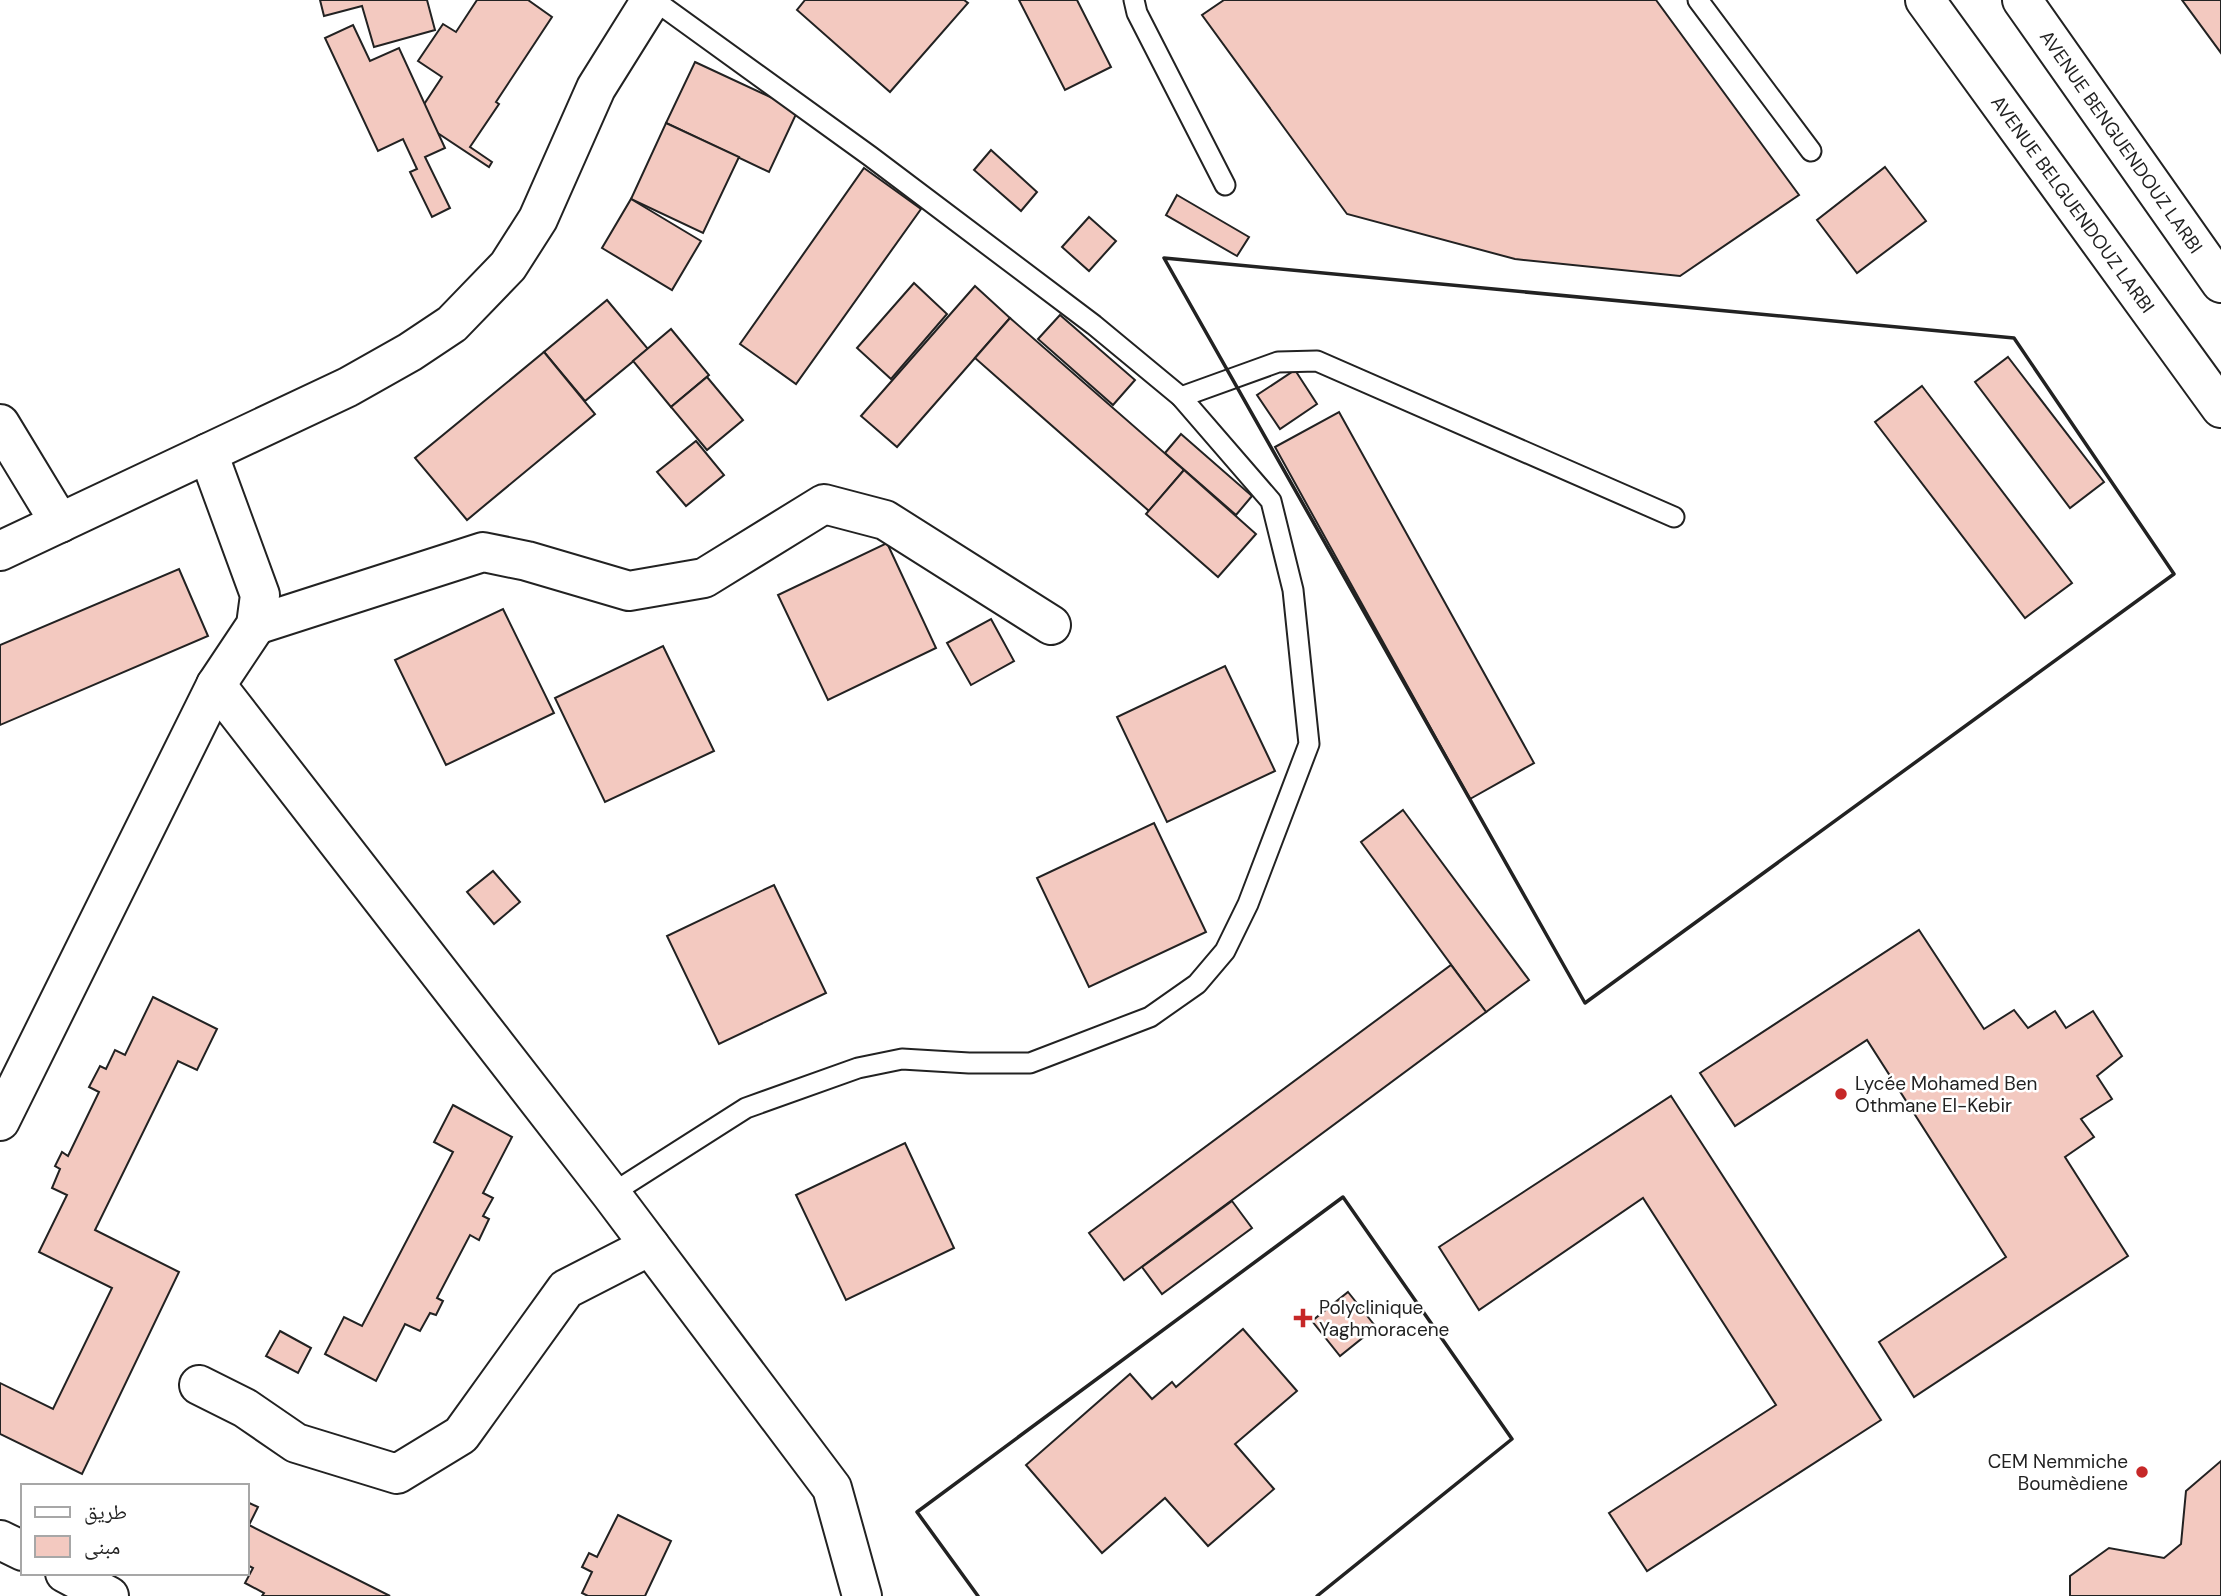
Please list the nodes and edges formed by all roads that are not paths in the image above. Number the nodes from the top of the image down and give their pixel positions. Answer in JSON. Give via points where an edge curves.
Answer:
{"nodes":[{"id":1,"x":652,"y":0,"type":"edge"},
{"id":2,"x":1134,"y":0,"type":"edge"},
{"id":3,"x":1698,"y":0,"type":"edge"},
{"id":4,"x":1925,"y":0,"type":"edge"},
{"id":5,"x":2022,"y":0,"type":"edge"},
{"id":6,"x":1811,"y":151,"type":"dead end"},
{"id":7,"x":1225,"y":185,"type":"dead end"},
{"id":8,"x":2221,"y":283,"type":"edge"},
{"id":9,"x":1181,"y":397,"type":"junction"},
{"id":10,"x":2221,"y":408,"type":"edge"},
{"id":11,"x":0,"y":424,"type":"edge"},
{"id":12,"x":208,"y":453,"type":"junction"},
{"id":13,"x":1674,"y":517,"type":"dead end"},
{"id":14,"x":60,"y":523,"type":"junction"},
{"id":15,"x":0,"y":551,"type":"edge"},
{"id":16,"x":256,"y":625,"type":"junction"},
{"id":17,"x":1051,"y":625,"type":"dead end"},
{"id":18,"x":216,"y":685,"type":"junction"},
{"id":19,"x":0,"y":1121,"type":"edge"},
{"id":20,"x":611,"y":1194,"type":"junction"},
{"id":21,"x":650,"y":1246,"type":"junction"},
{"id":22,"x":199,"y":1385,"type":"dead end"},
{"id":23,"x":0,"y":1540,"type":"edge"},
{"id":24,"x":21,"y":1550,"type":"edge"},
{"id":25,"x":69,"y":1575,"type":"edge"},
{"id":26,"x":109,"y":1596,"type":"edge"},
{"id":27,"x":862,"y":1596,"type":"edge"}],
"edges":[{"from":1,"to":9,"type":"lane","via":[[870,156],[1094,325]]},
{"from":1,"to":12,"type":"street","via":[[596,88],[538,219],[508,266],[452,324],[348,387]]},
{"from":2,"to":7,"type":"lane"},
{"from":3,"to":6,"type":"lane"},
{"from":4,"to":10,"type":"street","name":"AVENUE BELGUENDOUZ LARBI"},
{"from":5,"to":8,"type":"street","name":"AVENUE BENGUENDOUZ LARBI"},
{"from":9,"to":13,"type":"lane","via":[[1278,362],[1317,361]]},
{"from":9,"to":20,"type":"lane","via":[[1271,501],[1293,590],[1308,744],[1248,904],[1225,951],[1197,984],[1150,1017],[1030,1063],[902,1059],[858,1068],[746,1108]]},
{"from":11,"to":14,"type":"street"},
{"from":12,"to":14,"type":"street"},
{"from":12,"to":16,"type":"street","via":[[260,595]]},
{"from":14,"to":15,"type":"street"},
{"from":16,"to":17,"type":"street","via":[[483,552],[629,590],[704,578],[824,504],[885,520]]},
{"from":16,"to":18,"type":"street"},
{"from":18,"to":19,"type":"street"},
{"from":18,"to":20,"type":"street"},
{"from":20,"to":21,"type":"street"},
{"from":21,"to":22,"type":"street","via":[[566,1289],[461,1436],[397,1474],[296,1443],[245,1408]]},
{"from":21,"to":27,"type":"street","via":[[832,1488]]},
{"from":23,"to":24,"type":"street"},
{"from":25,"to":26,"type":"street"}]}
